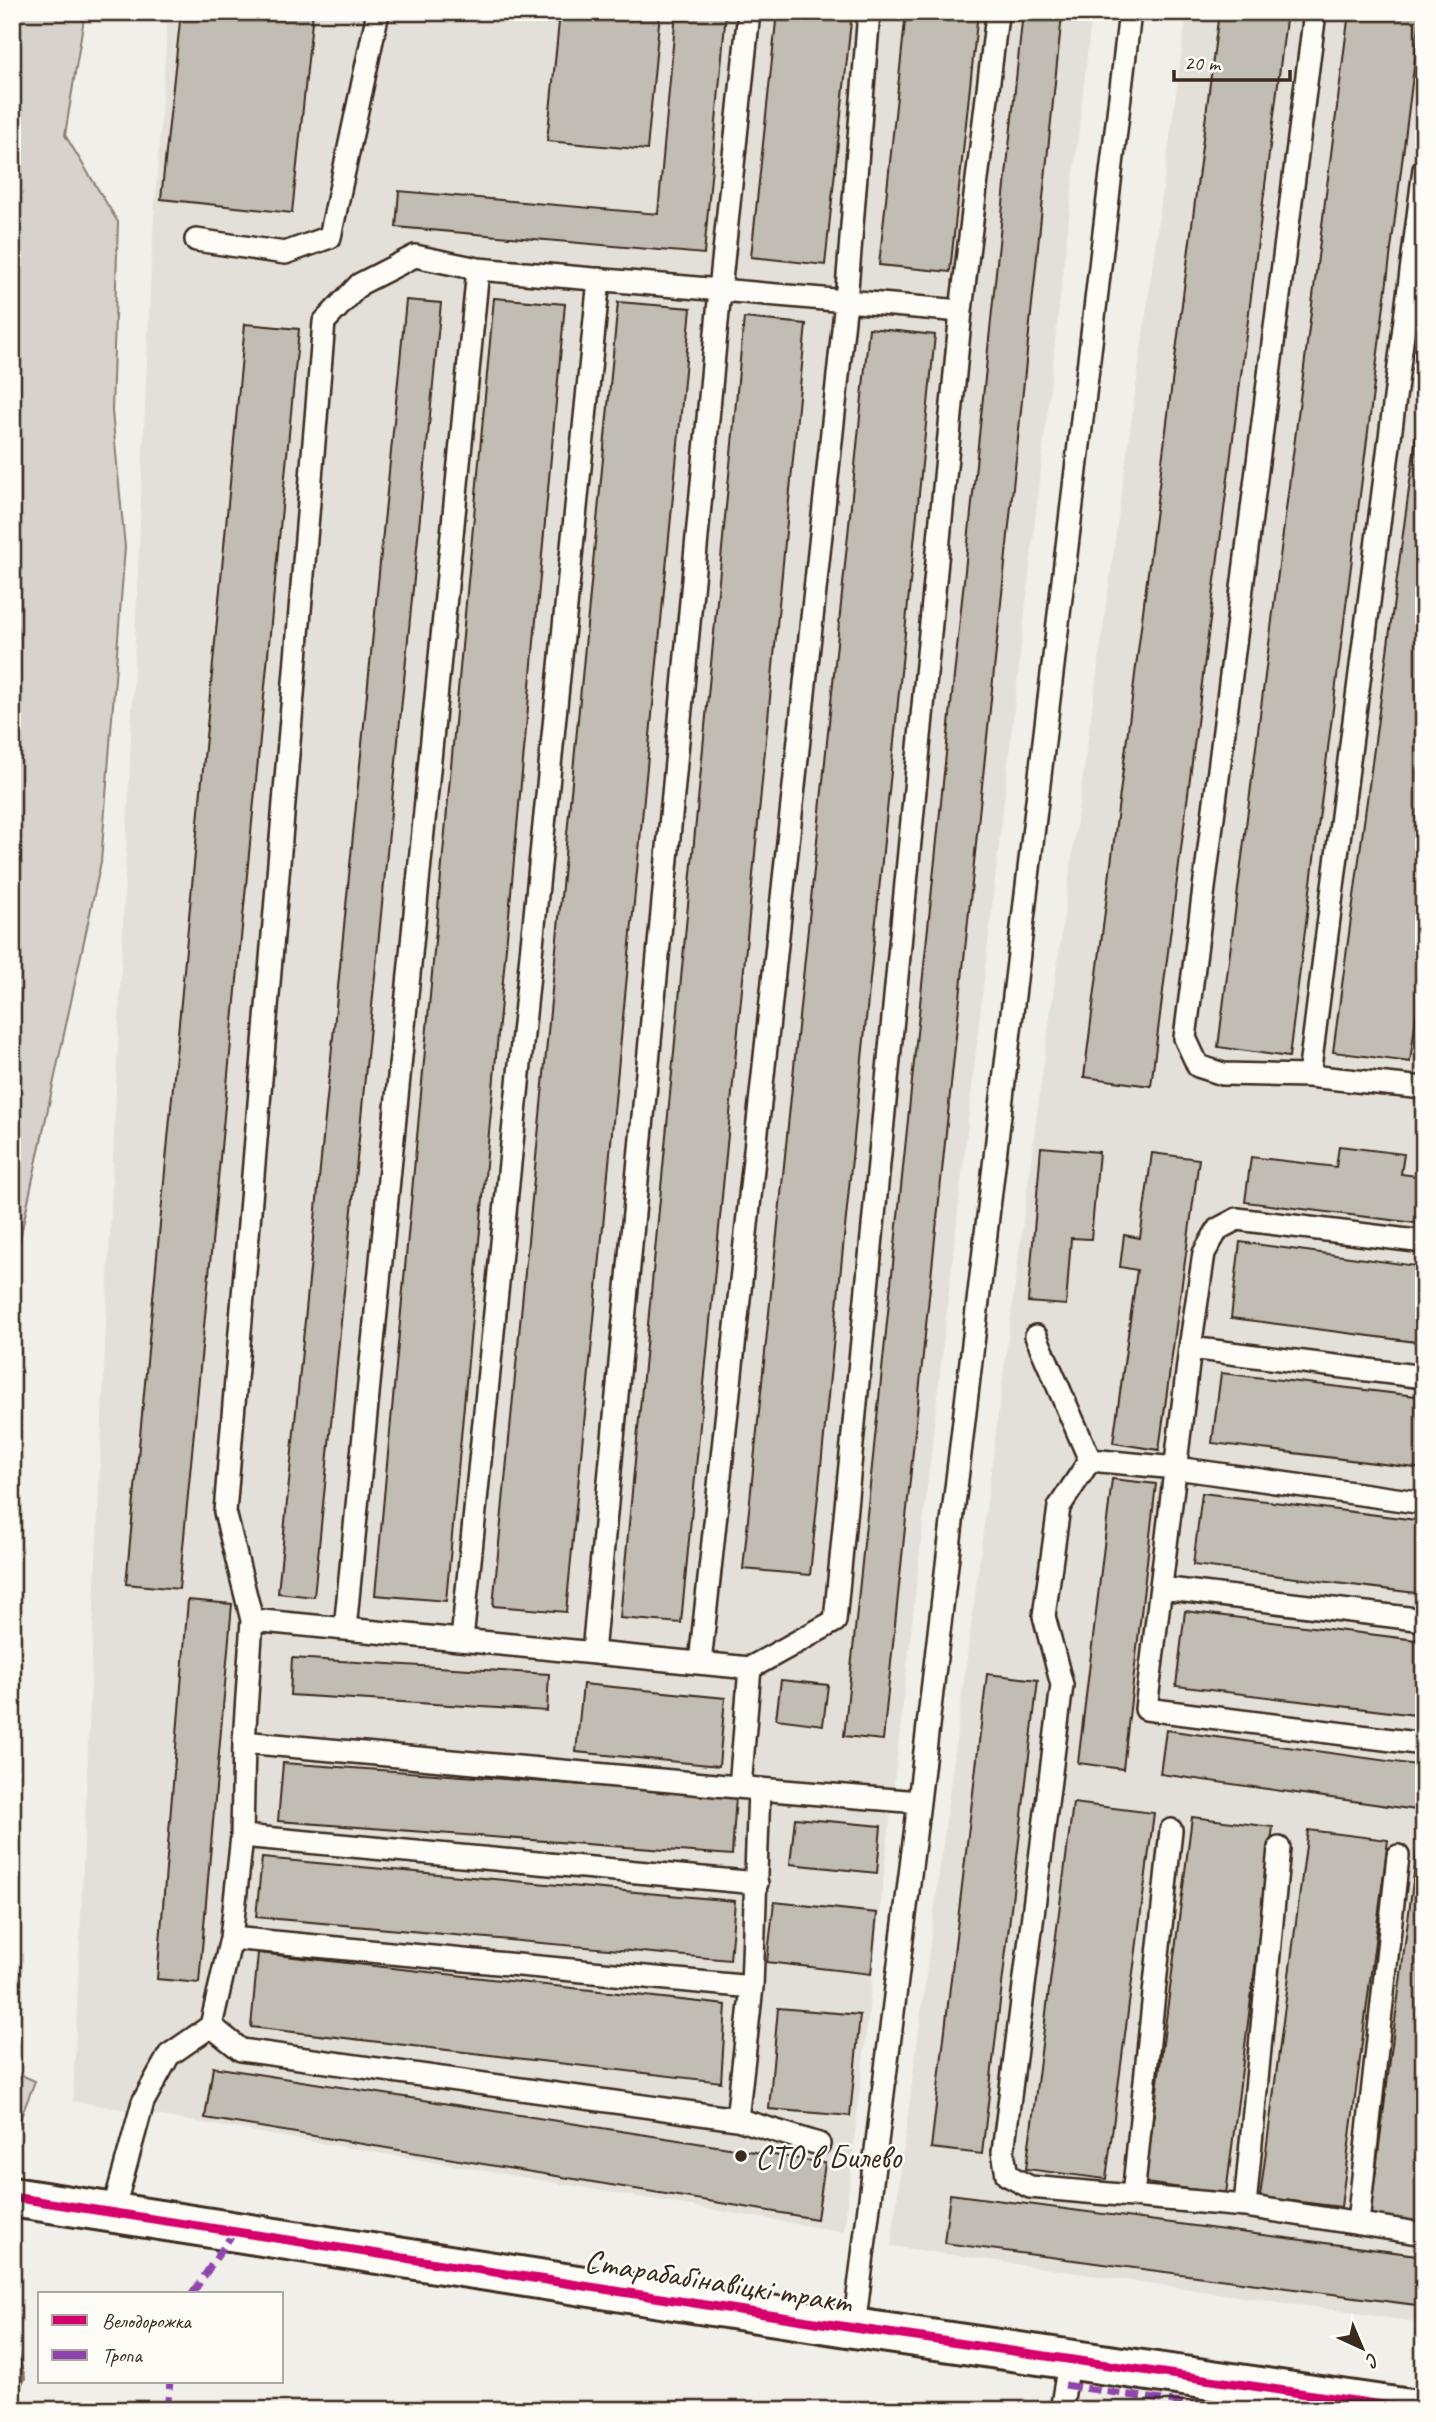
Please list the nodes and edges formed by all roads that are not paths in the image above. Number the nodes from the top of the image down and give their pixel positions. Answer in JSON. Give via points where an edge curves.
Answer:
{"nodes":[{"id":1,"x":378,"y":12,"type":"edge"},
{"id":2,"x":749,"y":12,"type":"edge"},
{"id":3,"x":869,"y":12,"type":"edge"},
{"id":4,"x":1130,"y":12,"type":"edge"},
{"id":5,"x":1315,"y":12,"type":"edge"},
{"id":6,"x":997,"y":15,"type":"dead end"},
{"id":7,"x":1424,"y":169,"type":"edge"},
{"id":8,"x":196,"y":240,"type":"dead end"},
{"id":9,"x":478,"y":269,"type":"junction"},
{"id":10,"x":599,"y":279,"type":"junction"},
{"id":11,"x":720,"y":290,"type":"junction"},
{"id":12,"x":846,"y":301,"type":"junction"},
{"id":13,"x":961,"y":311,"type":"junction"},
{"id":14,"x":1309,"y":1076,"type":"junction"},
{"id":15,"x":1424,"y":1088,"type":"edge"},
{"id":16,"x":1424,"y":1242,"type":"edge"},
{"id":17,"x":1036,"y":1336,"type":"dead end"},
{"id":18,"x":1190,"y":1348,"type":"junction"},
{"id":19,"x":1424,"y":1377,"type":"edge"},
{"id":20,"x":1090,"y":1460,"type":"junction"},
{"id":21,"x":1176,"y":1468,"type":"junction"},
{"id":22,"x":1424,"y":1503,"type":"edge"},
{"id":23,"x":1161,"y":1588,"type":"junction"},
{"id":24,"x":252,"y":1620,"type":"junction"},
{"id":25,"x":1424,"y":1620,"type":"edge"},
{"id":26,"x":345,"y":1629,"type":"junction"},
{"id":27,"x":462,"y":1640,"type":"junction"},
{"id":28,"x":593,"y":1653,"type":"junction"},
{"id":29,"x":700,"y":1663,"type":"junction"},
{"id":30,"x":750,"y":1668,"type":"junction"},
{"id":31,"x":244,"y":1742,"type":"junction"},
{"id":32,"x":1424,"y":1744,"type":"edge"},
{"id":33,"x":749,"y":1788,"type":"junction"},
{"id":34,"x":919,"y":1802,"type":"junction"},
{"id":35,"x":1171,"y":1830,"type":"dead end"},
{"id":36,"x":242,"y":1836,"type":"junction"},
{"id":37,"x":1279,"y":1848,"type":"dead end"},
{"id":38,"x":1398,"y":1856,"type":"dead end"},
{"id":39,"x":757,"y":1883,"type":"junction"},
{"id":40,"x":231,"y":1938,"type":"junction"},
{"id":41,"x":752,"y":1987,"type":"junction"},
{"id":42,"x":211,"y":2026,"type":"junction"},
{"id":43,"x":737,"y":2119,"type":"junction"},
{"id":44,"x":818,"y":2144,"type":"dead end"},
{"id":45,"x":1133,"y":2196,"type":"junction"},
{"id":46,"x":12,"y":2197,"type":"edge"},
{"id":47,"x":1245,"y":2206,"type":"junction"},
{"id":48,"x":112,"y":2215,"type":"junction"},
{"id":49,"x":1358,"y":2223,"type":"junction"},
{"id":50,"x":1424,"y":2234,"type":"edge"},
{"id":51,"x":854,"y":2328,"type":"junction"},
{"id":52,"x":1070,"y":2358,"type":"junction"},
{"id":53,"x":1061,"y":2410,"type":"edge"},
{"id":54,"x":1417,"y":2410,"type":"edge"}],
"edges":[{"from":1,"to":8,"type":"lane","via":[[330,237],[285,253]]},
{"from":2,"to":11,"type":"lane"},
{"from":3,"to":12,"type":"lane"},
{"from":4,"to":34,"type":"lane"},
{"from":5,"to":14,"type":"lane","via":[[1185,1038],[1198,1066],[1223,1074]]},
{"from":6,"to":13,"type":"lane"},
{"from":7,"to":14,"type":"lane"},
{"from":9,"to":10,"type":"lane"},
{"from":9,"to":24,"type":"lane","via":[[415,256],[360,284],[324,322],[225,1511]]},
{"from":9,"to":26,"type":"lane"},
{"from":10,"to":11,"type":"lane"},
{"from":10,"to":27,"type":"lane"},
{"from":11,"to":12,"type":"lane"},
{"from":11,"to":28,"type":"lane"},
{"from":12,"to":13,"type":"lane"},
{"from":12,"to":29,"type":"lane"},
{"from":13,"to":30,"type":"lane","via":[[835,1621]]},
{"from":14,"to":15,"type":"lane"},
{"from":16,"to":18,"type":"lane","via":[[1237,1219],[1218,1228],[1204,1253]]},
{"from":17,"to":20,"type":"lane"},
{"from":18,"to":19,"type":"lane"},
{"from":18,"to":21,"type":"lane"},
{"from":20,"to":21,"type":"lane"},
{"from":20,"to":45,"type":"lane","via":[[1059,1507],[1044,1616],[1062,1685],[1003,2152],[1007,2175],[1030,2187]]},
{"from":21,"to":22,"type":"lane"},
{"from":21,"to":23,"type":"lane"},
{"from":23,"to":25,"type":"lane"},
{"from":23,"to":32,"type":"lane","via":[[1146,1709]]},
{"from":24,"to":26,"type":"lane"},
{"from":24,"to":31,"type":"lane"},
{"from":26,"to":27,"type":"lane"},
{"from":27,"to":28,"type":"lane"},
{"from":28,"to":29,"type":"lane"},
{"from":29,"to":30,"type":"lane"},
{"from":30,"to":33,"type":"lane"},
{"from":31,"to":33,"type":"lane"},
{"from":31,"to":36,"type":"lane"},
{"from":33,"to":34,"type":"lane"},
{"from":33,"to":39,"type":"lane"},
{"from":34,"to":51,"type":"lane"},
{"from":35,"to":45,"type":"lane"},
{"from":36,"to":39,"type":"lane"},
{"from":36,"to":40,"type":"lane"},
{"from":37,"to":47,"type":"lane"},
{"from":38,"to":49,"type":"lane"},
{"from":39,"to":41,"type":"lane"},
{"from":40,"to":41,"type":"lane"},
{"from":40,"to":42,"type":"lane"},
{"from":41,"to":43,"type":"lane"},
{"from":42,"to":43,"type":"lane","via":[[240,2050]]},
{"from":42,"to":48,"type":"lane","via":[[169,2055],[143,2102]]},
{"from":43,"to":44,"type":"lane"},
{"from":45,"to":47,"type":"lane"},
{"from":46,"to":48,"type":"street","name":"Старабабінавіцкі тракт"},
{"from":47,"to":49,"type":"lane"},
{"from":48,"to":51,"type":"street","name":"Старабабінавіцкі тракт"},
{"from":49,"to":50,"type":"lane"},
{"from":51,"to":52,"type":"street","name":"Старабабінавіцкі тракт"},
{"from":52,"to":53,"type":"lane"},
{"from":52,"to":54,"type":"street","name":"Старабабінавіцкі тракт"}]}
